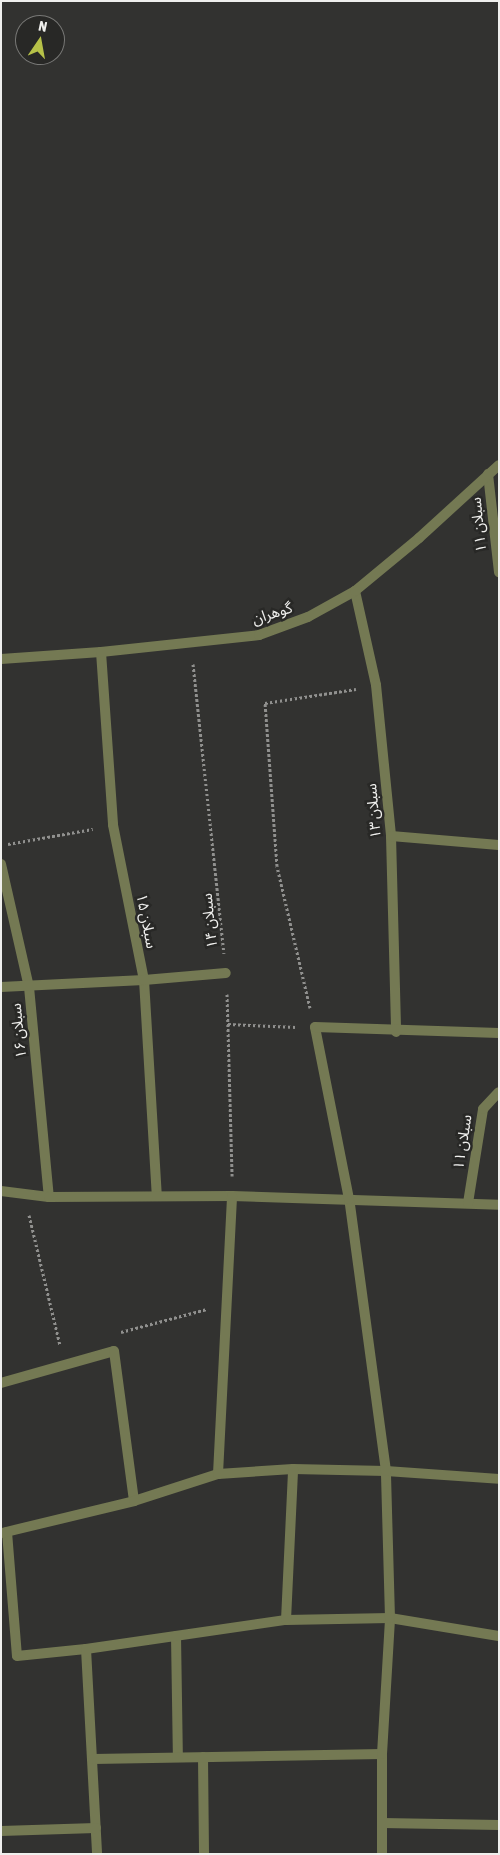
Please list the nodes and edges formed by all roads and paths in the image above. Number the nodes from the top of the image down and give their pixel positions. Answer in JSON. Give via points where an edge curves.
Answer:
{"nodes":[{"id":1,"x":499,"y":465,"type":"edge"},
{"id":2,"x":488,"y":474,"type":"junction"},
{"id":3,"x":499,"y":572,"type":"edge"},
{"id":4,"x":355,"y":591,"type":"junction"},
{"id":5,"x":191,"y":644,"type":"junction"},
{"id":6,"x":101,"y":652,"type":"junction"},
{"id":7,"x":1,"y":659,"type":"edge"},
{"id":8,"x":376,"y":686,"type":"junction"},
{"id":9,"x":114,"y":825,"type":"junction"},
{"id":10,"x":391,"y":836,"type":"junction"},
{"id":11,"x":1,"y":845,"type":"edge"},
{"id":12,"x":499,"y":845,"type":"edge"},
{"id":13,"x":1,"y":864,"type":"edge"},
{"id":14,"x":226,"y":973,"type":"junction"},
{"id":15,"x":144,"y":980,"type":"junction"},
{"id":16,"x":28,"y":987,"type":"junction"},
{"id":17,"x":1,"y":988,"type":"edge"},
{"id":18,"x":228,"y":1024,"type":"junction"},
{"id":19,"x":315,"y":1027,"type":"junction"},
{"id":20,"x":396,"y":1032,"type":"junction"},
{"id":21,"x":499,"y":1033,"type":"edge"},
{"id":22,"x":499,"y":1092,"type":"edge"},
{"id":23,"x":1,"y":1191,"type":"edge"},
{"id":24,"x":24,"y":1194,"type":"junction"},
{"id":25,"x":157,"y":1196,"type":"junction"},
{"id":26,"x":232,"y":1196,"type":"junction"},
{"id":27,"x":49,"y":1197,"type":"junction"},
{"id":28,"x":349,"y":1199,"type":"junction"},
{"id":29,"x":468,"y":1204,"type":"junction"},
{"id":30,"x":499,"y":1205,"type":"edge"},
{"id":31,"x":227,"y":1303,"type":"junction"},
{"id":32,"x":114,"y":1351,"type":"junction"},
{"id":33,"x":65,"y":1365,"type":"junction"},
{"id":34,"x":1,"y":1382,"type":"edge"},
{"id":35,"x":293,"y":1469,"type":"junction"},
{"id":36,"x":386,"y":1472,"type":"junction"},
{"id":37,"x":218,"y":1474,"type":"junction"},
{"id":38,"x":499,"y":1479,"type":"edge"},
{"id":39,"x":134,"y":1501,"type":"junction"},
{"id":40,"x":4,"y":1533,"type":"edge"},
{"id":41,"x":390,"y":1618,"type":"junction"},
{"id":42,"x":286,"y":1620,"type":"junction"},
{"id":43,"x":176,"y":1636,"type":"junction"},
{"id":44,"x":499,"y":1636,"type":"edge"},
{"id":45,"x":86,"y":1649,"type":"junction"},
{"id":46,"x":382,"y":1754,"type":"junction"},
{"id":47,"x":203,"y":1757,"type":"junction"},
{"id":48,"x":178,"y":1758,"type":"junction"},
{"id":49,"x":92,"y":1759,"type":"junction"},
{"id":50,"x":382,"y":1823,"type":"junction"},
{"id":51,"x":499,"y":1825,"type":"edge"},
{"id":52,"x":96,"y":1828,"type":"junction"},
{"id":53,"x":1,"y":1831,"type":"edge"},
{"id":54,"x":97,"y":1854,"type":"edge"},
{"id":55,"x":204,"y":1854,"type":"edge"},
{"id":56,"x":382,"y":1854,"type":"edge"}],
"edges":[{"from":1,"to":2,"type":"street","name":"گوهران"},
{"from":2,"to":3,"type":"street","name":"سبلان ۱۱"},
{"from":2,"to":4,"type":"street","name":"گوهران"},
{"from":4,"to":5,"type":"street","name":"گوهران","via":[[308,617],[259,635]]},
{"from":4,"to":8,"type":"street","name":"سبلان ۱۳"},
{"from":5,"to":6,"type":"street","name":"گوهران"},
{"from":5,"to":14,"type":"path","name":"سبلان ۱۴"},
{"from":6,"to":7,"type":"street","name":"گوهران"},
{"from":6,"to":9,"type":"street","name":"سبلان ۱۵"},
{"from":8,"to":10,"type":"street","name":"سبلان ۱۳"},
{"from":8,"to":19,"type":"path","via":[[265,703],[277,866]]},
{"from":9,"to":11,"type":"path"},
{"from":9,"to":15,"type":"street","name":"سبلان ۱۵"},
{"from":10,"to":12,"type":"street"},
{"from":10,"to":20,"type":"street","name":"سبلان ۱۳"},
{"from":13,"to":16,"type":"street","name":"سبلان ۱۶"},
{"from":14,"to":15,"type":"street"},
{"from":14,"to":18,"type":"path","name":"سبلان ۱۴"},
{"from":15,"to":16,"type":"street"},
{"from":15,"to":25,"type":"street","name":"سبلان ۱۵"},
{"from":16,"to":17,"type":"street"},
{"from":16,"to":27,"type":"street","name":"سبلان ۱۶"},
{"from":18,"to":19,"type":"path"},
{"from":18,"to":26,"type":"path","name":"سبلان ۱۴"},
{"from":19,"to":20,"type":"street"},
{"from":19,"to":28,"type":"street"},
{"from":20,"to":21,"type":"street"},
{"from":22,"to":29,"type":"street","name":"سبلان ۱۱","via":[[482,1109]]},
{"from":23,"to":24,"type":"street"},
{"from":24,"to":27,"type":"street"},
{"from":24,"to":33,"type":"path"},
{"from":25,"to":26,"type":"street"},
{"from":25,"to":27,"type":"street"},
{"from":26,"to":28,"type":"street"},
{"from":26,"to":31,"type":"street"},
{"from":28,"to":29,"type":"street"},
{"from":28,"to":36,"type":"street"},
{"from":29,"to":30,"type":"street"},
{"from":31,"to":32,"type":"path","via":[[116,1333]]},
{"from":31,"to":37,"type":"street"},
{"from":32,"to":33,"type":"street"},
{"from":32,"to":39,"type":"street"},
{"from":33,"to":34,"type":"street"},
{"from":35,"to":36,"type":"street"},
{"from":35,"to":37,"type":"street"},
{"from":35,"to":42,"type":"street"},
{"from":36,"to":38,"type":"street"},
{"from":36,"to":41,"type":"street"},
{"from":37,"to":39,"type":"street"},
{"from":39,"to":40,"type":"street"},
{"from":40,"to":45,"type":"street","via":[[17,1656]]},
{"from":41,"to":42,"type":"street"},
{"from":41,"to":44,"type":"street"},
{"from":41,"to":46,"type":"street"},
{"from":42,"to":43,"type":"street"},
{"from":43,"to":45,"type":"street"},
{"from":43,"to":48,"type":"street"},
{"from":45,"to":49,"type":"street"},
{"from":46,"to":47,"type":"street"},
{"from":46,"to":50,"type":"street"},
{"from":47,"to":48,"type":"street"},
{"from":47,"to":55,"type":"street"},
{"from":48,"to":49,"type":"street"},
{"from":49,"to":52,"type":"street"},
{"from":50,"to":51,"type":"street"},
{"from":50,"to":56,"type":"street"},
{"from":52,"to":53,"type":"street"},
{"from":52,"to":54,"type":"street"}]}
